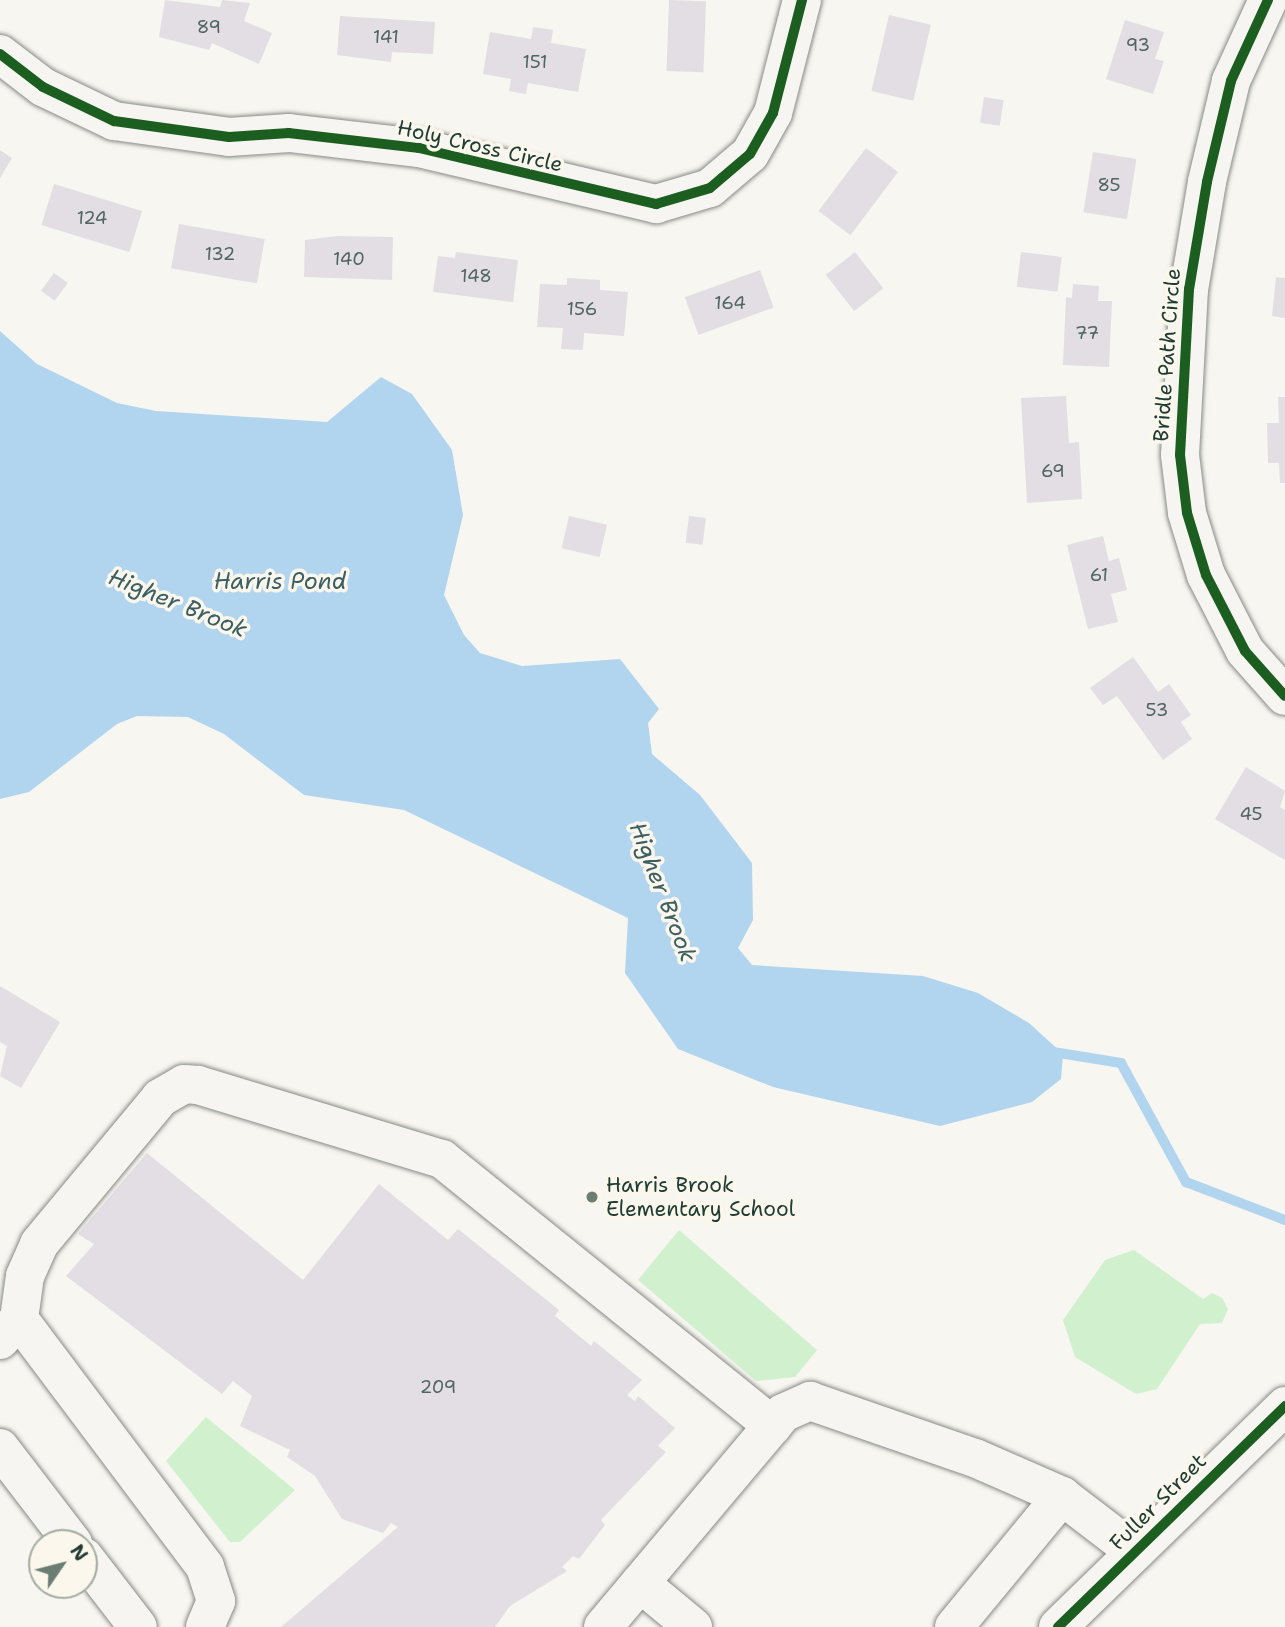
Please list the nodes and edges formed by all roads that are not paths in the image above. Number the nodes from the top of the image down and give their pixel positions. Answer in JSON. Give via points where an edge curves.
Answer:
{"nodes":[{"id":1,"x":802,"y":0,"type":"edge"},
{"id":2,"x":1268,"y":0,"type":"edge"},
{"id":3,"x":0,"y":54,"type":"edge"},
{"id":4,"x":1285,"y":696,"type":"edge"},
{"id":5,"x":10,"y":1330,"type":"edge"},
{"id":6,"x":1285,"y":1406,"type":"edge"},
{"id":7,"x":773,"y":1426,"type":"junction"},
{"id":8,"x":0,"y":1448,"type":"edge"},
{"id":9,"x":1062,"y":1496,"type":"junction"},
{"id":10,"x":62,"y":1529,"type":"edge"},
{"id":11,"x":1135,"y":1552,"type":"junction"},
{"id":12,"x":98,"y":1575,"type":"edge"},
{"id":13,"x":640,"y":1583,"type":"junction"},
{"id":14,"x":138,"y":1627,"type":"edge"},
{"id":15,"x":205,"y":1627,"type":"edge"},
{"id":16,"x":603,"y":1627,"type":"edge"},
{"id":17,"x":694,"y":1627,"type":"edge"},
{"id":18,"x":954,"y":1627,"type":"edge"},
{"id":19,"x":1058,"y":1627,"type":"edge"}],
"edges":[{"from":1,"to":3,"type":"street","name":"Holy Cross Circle","via":[[773,113],[750,154],[710,188],[656,204],[419,148],[289,132],[229,137],[114,121],[43,87]]},
{"from":2,"to":4,"type":"street","name":"Bridle Path Circle","via":[[1231,81],[1200,217],[1189,289],[1181,455],[1186,513],[1206,575],[1245,652]]},
{"from":5,"to":7,"type":"street","via":[[39,1244],[160,1098],[184,1084],[198,1085],[409,1145],[449,1163]]},
{"from":5,"to":15,"type":"street","via":[[205,1567],[216,1601]]},
{"from":6,"to":11,"type":"street","name":"Fuller Street"},
{"from":7,"to":9,"type":"street","via":[[799,1403],[819,1402]]},
{"from":7,"to":13,"type":"street"},
{"from":8,"to":10,"type":"street"},
{"from":9,"to":11,"type":"street"},
{"from":9,"to":18,"type":"street"},
{"from":11,"to":19,"type":"street","name":"Fuller Street"},
{"from":12,"to":14,"type":"street"},
{"from":13,"to":16,"type":"street"},
{"from":13,"to":17,"type":"street"}]}
